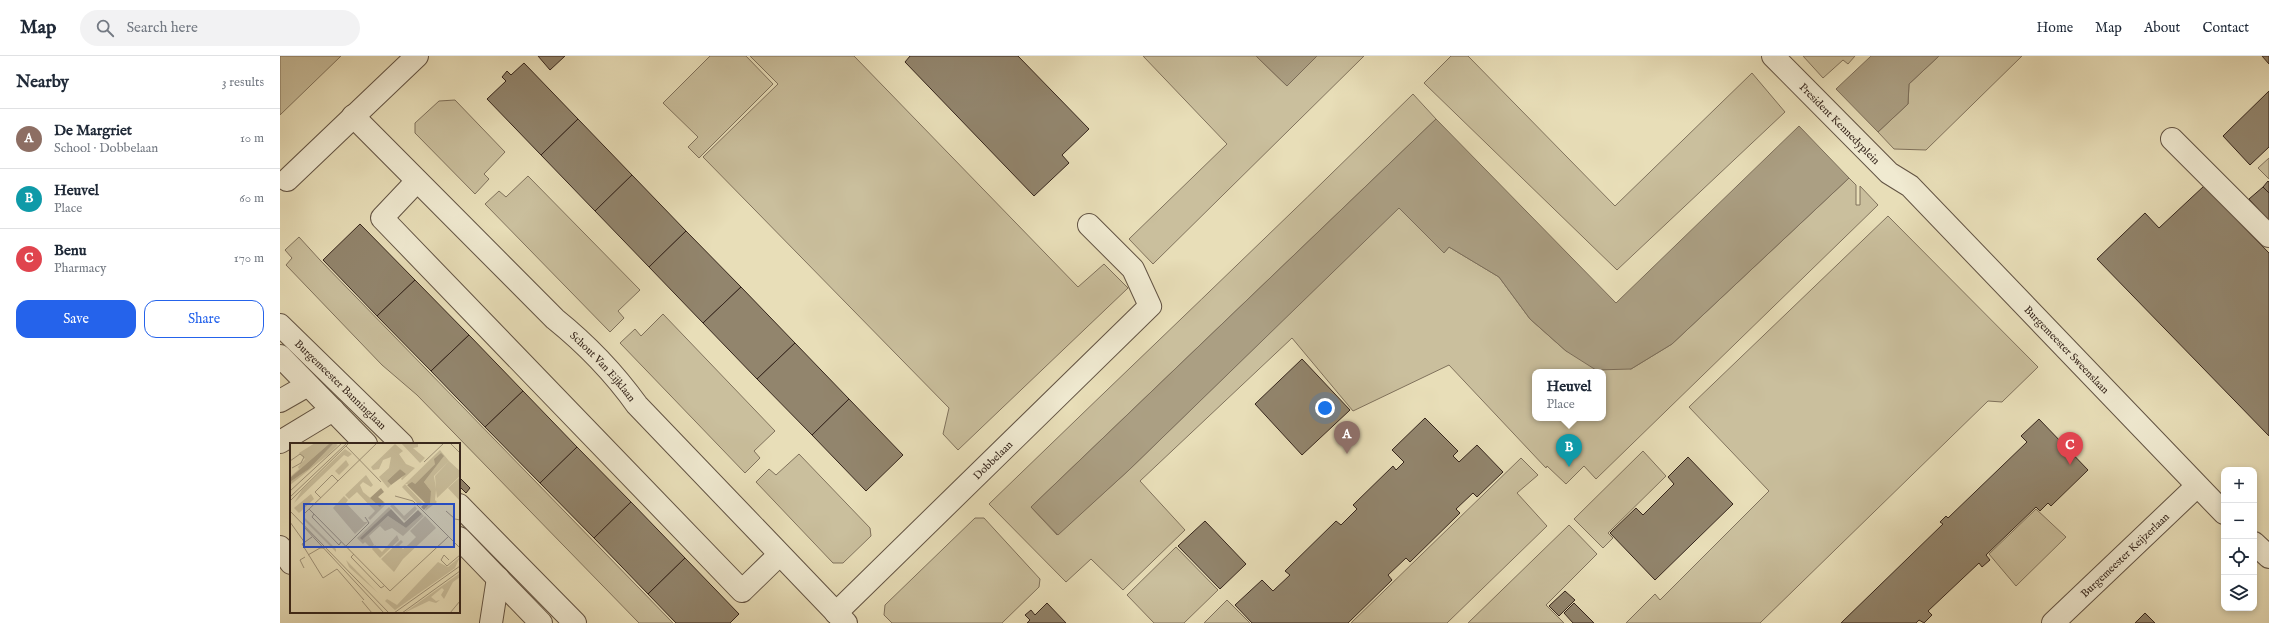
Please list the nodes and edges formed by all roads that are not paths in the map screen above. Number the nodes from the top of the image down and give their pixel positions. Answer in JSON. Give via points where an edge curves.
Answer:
{"nodes":[{"id":1,"x":417,"y":56,"type":"edge"},
{"id":2,"x":1773,"y":56,"type":"edge"},
{"id":3,"x":353,"y":116,"type":"junction"},
{"id":4,"x":2172,"y":139,"type":"dead end"},
{"id":5,"x":287,"y":180,"type":"dead end"},
{"id":6,"x":418,"y":181,"type":"junction"},
{"id":7,"x":1910,"y":186,"type":"joint"},
{"id":8,"x":1089,"y":225,"type":"dead end"},
{"id":9,"x":2269,"y":236,"type":"edge"},
{"id":10,"x":280,"y":325,"type":"edge"},
{"id":11,"x":280,"y":356,"type":"edge"},
{"id":12,"x":308,"y":384,"type":"junction"},
{"id":13,"x":280,"y":401,"type":"edge"},
{"id":14,"x":333,"y":410,"type":"junction"},
{"id":15,"x":280,"y":442,"type":"edge"},
{"id":16,"x":365,"y":443,"type":"edge"},
{"id":17,"x":401,"y":443,"type":"edge"},
{"id":18,"x":2196,"y":486,"type":"junction"},
{"id":19,"x":460,"y":506,"type":"edge"},
{"id":20,"x":2221,"y":510,"type":"edge"},
{"id":21,"x":460,"y":539,"type":"edge"},
{"id":22,"x":2257,"y":546,"type":"edge"},
{"id":23,"x":280,"y":547,"type":"edge"},
{"id":24,"x":779,"y":554,"type":"junction"},
{"id":25,"x":2269,"y":557,"type":"edge"},
{"id":26,"x":290,"y":562,"type":"edge"},
{"id":27,"x":290,"y":568,"type":"edge"},
{"id":28,"x":280,"y":573,"type":"edge"},
{"id":29,"x":498,"y":578,"type":"junction"},
{"id":30,"x":841,"y":618,"type":"edge"},
{"id":31,"x":490,"y":623,"type":"edge"},
{"id":32,"x":541,"y":623,"type":"edge"},
{"id":33,"x":575,"y":623,"type":"edge"},
{"id":34,"x":2054,"y":623,"type":"edge"}],
"edges":[{"from":1,"to":3,"type":"street"},
{"from":2,"to":7,"type":"street","name":"President Kennedyplein","via":[[1889,173]]},
{"from":3,"to":5,"type":"street"},
{"from":3,"to":6,"type":"street","name":"Schout Van Eijklaan"},
{"from":4,"to":9,"type":"street"},
{"from":6,"to":24,"type":"street","name":"Schout Van Eijklaan","via":[[619,380],[638,405]]},
{"from":6,"to":24,"type":"street","via":[[382,218],[742,591]]},
{"from":7,"to":18,"type":"street","name":"Burgemeester Sweenslaan","via":[[2019,297]]},
{"from":8,"to":30,"type":"street","name":"Dobbelaan","via":[[1133,269],[1150,306]]},
{"from":10,"to":17,"type":"street","name":"Burgemeester Banninglaan"},
{"from":11,"to":12,"type":"street","name":"Burgemeester Banninglaan"},
{"from":12,"to":13,"type":"street"},
{"from":12,"to":14,"type":"street","name":"Burgemeester Banninglaan"},
{"from":14,"to":15,"type":"street"},
{"from":14,"to":16,"type":"street","name":"Burgemeester Banninglaan"},
{"from":18,"to":20,"type":"street","name":"Burgemeester Sweenslaan"},
{"from":18,"to":34,"type":"street","name":"Burgemeester Keijzerlaan"},
{"from":19,"to":33,"type":"street"},
{"from":21,"to":29,"type":"street"},
{"from":22,"to":25,"type":"street"},
{"from":23,"to":26,"type":"street"},
{"from":24,"to":30,"type":"street","name":"Schout Van Eijklaan"},
{"from":27,"to":28,"type":"street"},
{"from":29,"to":31,"type":"street"},
{"from":29,"to":32,"type":"street"}]}
